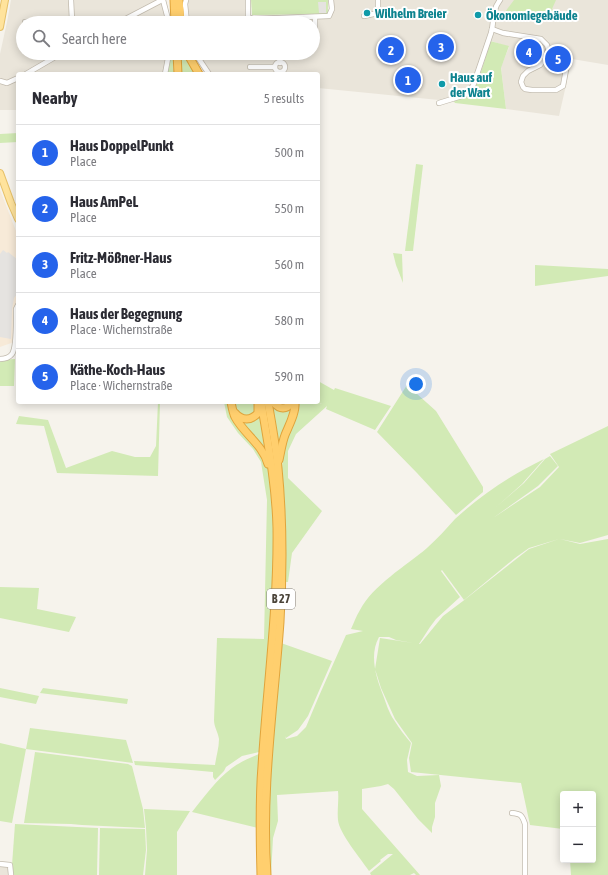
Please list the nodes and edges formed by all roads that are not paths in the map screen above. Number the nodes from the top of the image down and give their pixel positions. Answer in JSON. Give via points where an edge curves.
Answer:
{"nodes":[{"id":1,"x":5,"y":0,"type":"edge"},
{"id":2,"x":71,"y":0,"type":"edge"},
{"id":3,"x":162,"y":0,"type":"edge"},
{"id":4,"x":174,"y":0,"type":"edge"},
{"id":5,"x":179,"y":0,"type":"edge"},
{"id":6,"x":186,"y":0,"type":"edge"},
{"id":7,"x":248,"y":0,"type":"edge"},
{"id":8,"x":332,"y":0,"type":"edge"},
{"id":9,"x":378,"y":0,"type":"edge"},
{"id":10,"x":500,"y":0,"type":"edge"},
{"id":11,"x":73,"y":16,"type":"edge"},
{"id":12,"x":131,"y":16,"type":"edge"},
{"id":13,"x":167,"y":16,"type":"edge"},
{"id":14,"x":175,"y":16,"type":"edge"},
{"id":15,"x":180,"y":16,"type":"edge"},
{"id":16,"x":186,"y":16,"type":"edge"},
{"id":17,"x":248,"y":16,"type":"edge"},
{"id":18,"x":364,"y":16,"type":"dead end"},
{"id":19,"x":320,"y":17,"type":"edge"},
{"id":20,"x":0,"y":27,"type":"edge"},
{"id":21,"x":492,"y":29,"type":"junction"},
{"id":22,"x":50,"y":60,"type":"edge"},
{"id":23,"x":168,"y":60,"type":"edge"},
{"id":24,"x":177,"y":60,"type":"edge"},
{"id":25,"x":191,"y":60,"type":"edge"},
{"id":26,"x":200,"y":60,"type":"edge"},
{"id":27,"x":565,"y":60,"type":"dead end"},
{"id":28,"x":280,"y":63,"type":"joint"},
{"id":29,"x":250,"y":67,"type":"dead end"},
{"id":30,"x":275,"y":67,"type":"junction"},
{"id":31,"x":29,"y":72,"type":"edge"},
{"id":32,"x":165,"y":72,"type":"edge"},
{"id":33,"x":178,"y":72,"type":"edge"},
{"id":34,"x":198,"y":72,"type":"edge"},
{"id":35,"x":208,"y":72,"type":"edge"},
{"id":36,"x":16,"y":79,"type":"edge"},
{"id":37,"x":0,"y":81,"type":"edge"},
{"id":38,"x":439,"y":103,"type":"dead end"},
{"id":39,"x":0,"y":174,"type":"edge"},
{"id":40,"x":16,"y":214,"type":"edge"},
{"id":41,"x":16,"y":310,"type":"edge"},
{"id":42,"x":0,"y":359,"type":"edge"},
{"id":43,"x":231,"y":404,"type":"edge"},
{"id":44,"x":260,"y":404,"type":"edge"},
{"id":45,"x":260,"y":404,"type":"edge"},
{"id":46,"x":268,"y":404,"type":"edge"},
{"id":47,"x":275,"y":404,"type":"edge"},
{"id":48,"x":292,"y":404,"type":"edge"},
{"id":49,"x":295,"y":404,"type":"edge"},
{"id":50,"x":232,"y":410,"type":"junction"},
{"id":51,"x":278,"y":466,"type":"junction"},
{"id":52,"x":274,"y":481,"type":"junction"},
{"id":53,"x":267,"y":732,"type":"junction"},
{"id":54,"x":265,"y":766,"type":"junction"},
{"id":55,"x":512,"y":813,"type":"dead end"},
{"id":56,"x":0,"y":864,"type":"edge"},
{"id":57,"x":11,"y":875,"type":"edge"},
{"id":58,"x":261,"y":875,"type":"edge"},
{"id":59,"x":267,"y":875,"type":"edge"},
{"id":60,"x":525,"y":875,"type":"edge"}],
"edges":[{"from":1,"to":20,"type":"main road"},
{"from":2,"to":11,"type":"street"},
{"from":3,"to":12,"type":"street"},
{"from":3,"to":13,"type":"street"},
{"from":4,"to":14,"type":"highway"},
{"from":5,"to":15,"type":"highway"},
{"from":6,"to":16,"type":"street"},
{"from":7,"to":17,"type":"street"},
{"from":8,"to":19,"type":"street","via":[[332,9],[328,16]]},
{"from":9,"to":18,"type":"street","via":[[378,13]]},
{"from":10,"to":21,"type":"street","via":[[494,9]]},
{"from":21,"to":27,"type":"street","via":[[541,39],[547,45],[549,52],[544,60],[523,76],[521,82],[525,89],[556,90],[563,86],[567,64]]},
{"from":21,"to":38,"type":"street","via":[[471,89],[465,95]]},
{"from":22,"to":31,"type":"street"},
{"from":23,"to":32,"type":"street"},
{"from":24,"to":33,"type":"highway"},
{"from":25,"to":34,"type":"highway"},
{"from":26,"to":35,"type":"street"},
{"from":28,"to":30,"type":"street"},
{"from":28,"to":30,"type":"street","via":[[284,66],[284,71],[278,72]]},
{"from":29,"to":30,"type":"street"},
{"from":36,"to":37,"type":"street","via":[[7,83]]},
{"from":39,"to":40,"type":"main road"},
{"from":41,"to":42,"type":"street","via":[[13,352],[9,357]]},
{"from":43,"to":50,"type":"highway","number":"B 27"},
{"from":44,"to":50,"type":"highway","number":"B 27","via":[[256,416],[248,420],[238,417]]},
{"from":45,"to":52,"type":"highway","number":"B 27"},
{"from":46,"to":51,"type":"highway","number":"B 27"},
{"from":47,"to":48,"type":"highway","number":"B 27","via":[[286,408]]},
{"from":49,"to":51,"type":"highway","number":"B 27","via":[[282,443]]},
{"from":50,"to":52,"type":"highway","number":"B 27","via":[[242,428],[261,448]]},
{"from":51,"to":53,"type":"highway","number":"B 27","via":[[282,529],[280,621]]},
{"from":52,"to":53,"type":"highway","number":"B 27","via":[[277,570]]},
{"from":53,"to":54,"type":"highway","number":"B 27"},
{"from":54,"to":58,"type":"highway","number":"B 27","via":[[260,836]]},
{"from":54,"to":59,"type":"highway","number":"B 27"},
{"from":55,"to":60,"type":"street","via":[[519,814],[525,824]]},
{"from":56,"to":57,"type":"street","via":[[10,865]]}]}
